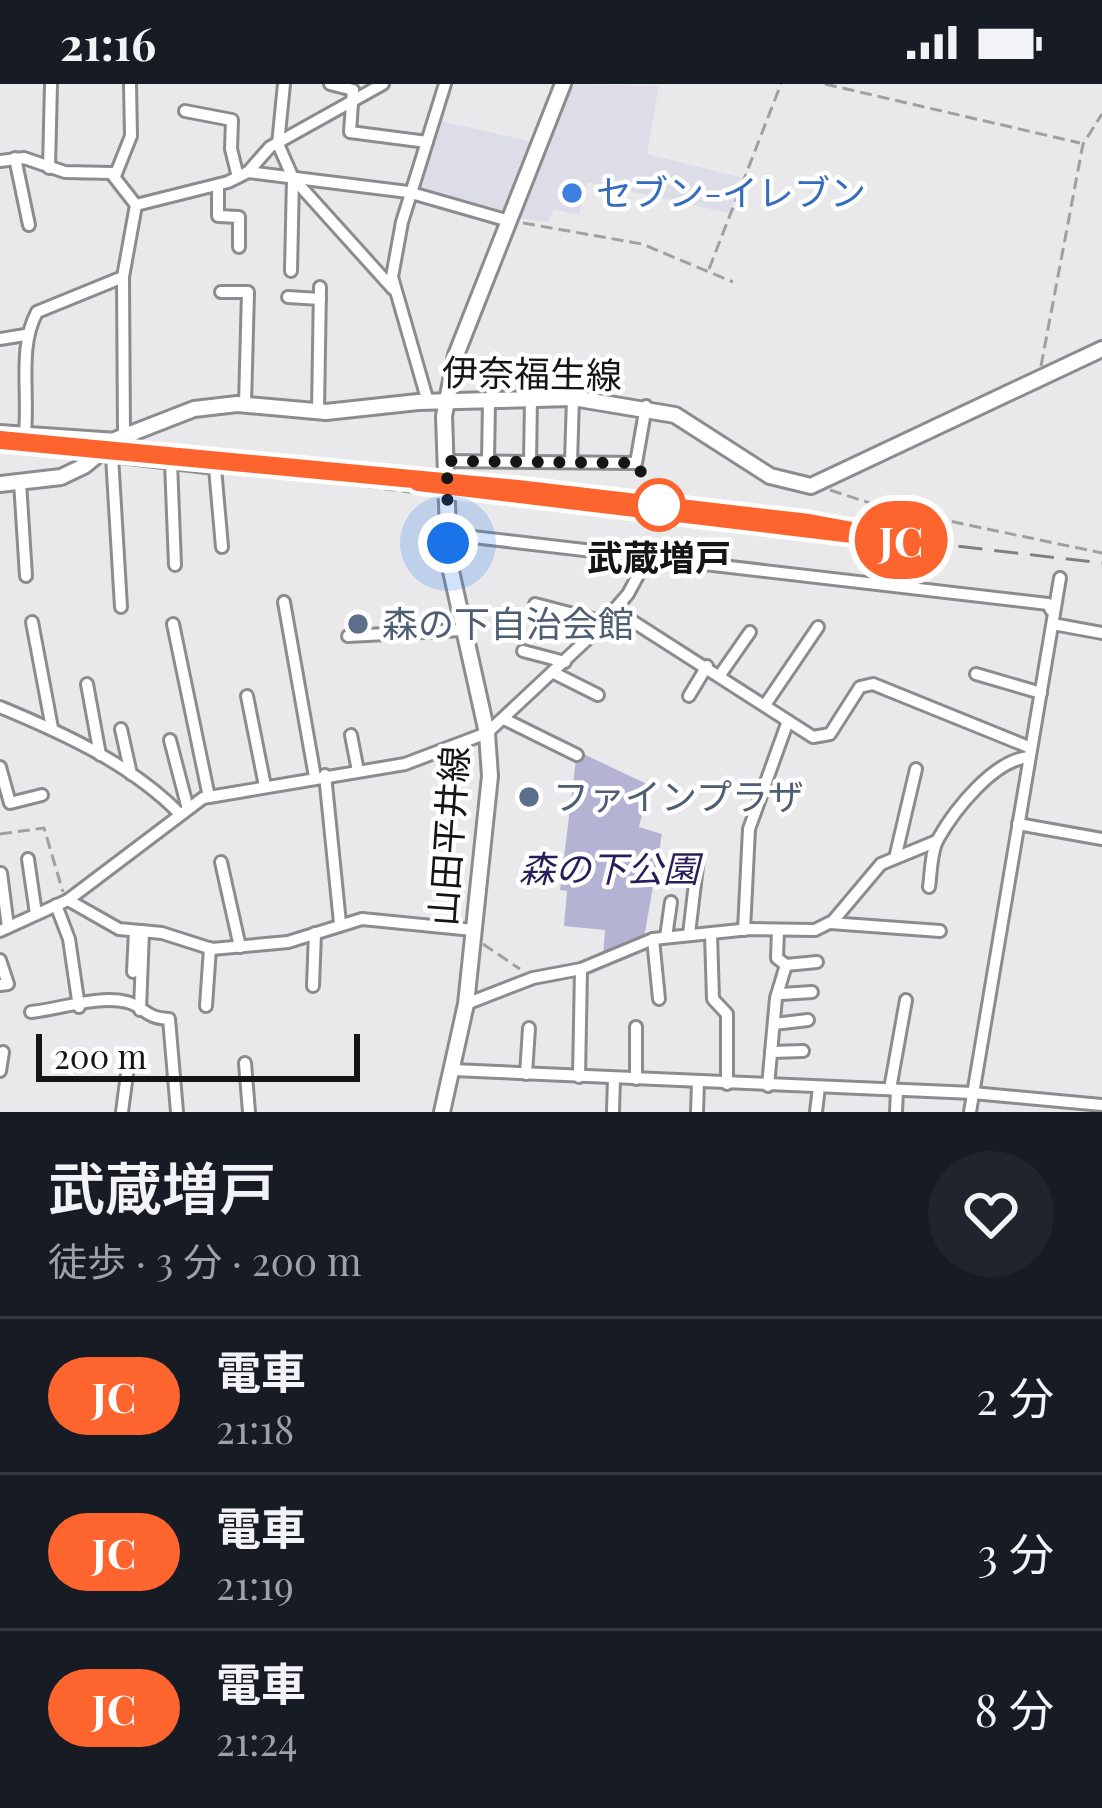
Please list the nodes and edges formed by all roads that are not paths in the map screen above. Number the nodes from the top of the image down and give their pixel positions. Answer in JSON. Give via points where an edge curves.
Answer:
{"nodes":[{"id":1,"x":51,"y":84,"type":"edge"},
{"id":2,"x":130,"y":84,"type":"edge"},
{"id":3,"x":284,"y":84,"type":"edge"},
{"id":4,"x":330,"y":84,"type":"edge"},
{"id":5,"x":383,"y":84,"type":"edge"},
{"id":6,"x":445,"y":84,"type":"edge"},
{"id":7,"x":563,"y":84,"type":"edge"},
{"id":8,"x":352,"y":99,"type":"junction"},
{"id":9,"x":185,"y":111,"type":"dead end"},
{"id":10,"x":427,"y":142,"type":"junction"},
{"id":11,"x":278,"y":144,"type":"junction"},
{"id":12,"x":15,"y":158,"type":"junction"},
{"id":13,"x":0,"y":161,"type":"edge"},
{"id":14,"x":49,"y":168,"type":"junction"},
{"id":15,"x":243,"y":175,"type":"junction"},
{"id":16,"x":115,"y":176,"type":"junction"},
{"id":17,"x":293,"y":178,"type":"junction"},
{"id":18,"x":218,"y":185,"type":"junction"},
{"id":19,"x":411,"y":195,"type":"junction"},
{"id":20,"x":136,"y":205,"type":"junction"},
{"id":21,"x":509,"y":221,"type":"junction"},
{"id":22,"x":29,"y":225,"type":"dead end"},
{"id":23,"x":239,"y":247,"type":"dead end"},
{"id":24,"x":291,"y":271,"type":"dead end"},
{"id":25,"x":123,"y":278,"type":"junction"},
{"id":26,"x":393,"y":289,"type":"junction"},
{"id":27,"x":221,"y":292,"type":"dead end"},
{"id":28,"x":288,"y":298,"type":"dead end"},
{"id":29,"x":25,"y":335,"type":"junction"},
{"id":30,"x":0,"y":339,"type":"edge"},
{"id":31,"x":1102,"y":349,"type":"edge"},
{"id":32,"x":531,"y":398,"type":"junction"},
{"id":33,"x":573,"y":398,"type":"junction"},
{"id":34,"x":428,"y":402,"type":"junction"},
{"id":35,"x":489,"y":402,"type":"junction"},
{"id":36,"x":445,"y":403,"type":"junction"},
{"id":37,"x":245,"y":404,"type":"junction"},
{"id":38,"x":646,"y":406,"type":"junction"},
{"id":39,"x":318,"y":412,"type":"junction"},
{"id":40,"x":0,"y":430,"type":"edge"},
{"id":41,"x":25,"y":432,"type":"junction"},
{"id":42,"x":121,"y":437,"type":"junction"},
{"id":43,"x":108,"y":454,"type":"junction"},
{"id":44,"x":447,"y":461,"type":"junction"},
{"id":45,"x":488,"y":461,"type":"junction"},
{"id":46,"x":171,"y":462,"type":"junction"},
{"id":47,"x":530,"y":462,"type":"junction"},
{"id":48,"x":572,"y":462,"type":"junction"},
{"id":49,"x":20,"y":482,"type":"junction"},
{"id":50,"x":0,"y":484,"type":"edge"},
{"id":51,"x":447,"y":534,"type":"junction"},
{"id":52,"x":222,"y":547,"type":"dead end"},
{"id":53,"x":649,"y":555,"type":"junction"},
{"id":54,"x":175,"y":566,"type":"dead end"},
{"id":55,"x":26,"y":576,"type":"dead end"},
{"id":56,"x":1060,"y":578,"type":"dead end"},
{"id":57,"x":284,"y":602,"type":"dead end"},
{"id":58,"x":535,"y":604,"type":"dead end"},
{"id":59,"x":121,"y":607,"type":"dead end"},
{"id":60,"x":615,"y":610,"type":"junction"},
{"id":61,"x":1051,"y":610,"type":"junction"},
{"id":62,"x":32,"y":622,"type":"dead end"},
{"id":63,"x":604,"y":622,"type":"junction"},
{"id":64,"x":173,"y":624,"type":"dead end"},
{"id":65,"x":1053,"y":624,"type":"junction"},
{"id":66,"x":818,"y":627,"type":"dead end"},
{"id":67,"x":462,"y":630,"type":"junction"},
{"id":68,"x":750,"y":632,"type":"dead end"},
{"id":69,"x":1102,"y":633,"type":"edge"},
{"id":70,"x":348,"y":636,"type":"dead end"},
{"id":71,"x":523,"y":651,"type":"dead end"},
{"id":72,"x":565,"y":662,"type":"junction"},
{"id":73,"x":707,"y":666,"type":"junction"},
{"id":74,"x":554,"y":674,"type":"junction"},
{"id":75,"x":976,"y":674,"type":"dead end"},
{"id":76,"x":720,"y":675,"type":"junction"},
{"id":77,"x":87,"y":684,"type":"dead end"},
{"id":78,"x":1040,"y":692,"type":"junction"},
{"id":79,"x":598,"y":694,"type":"dead end"},
{"id":80,"x":247,"y":696,"type":"dead end"},
{"id":81,"x":689,"y":696,"type":"dead end"},
{"id":82,"x":765,"y":706,"type":"junction"},
{"id":83,"x":0,"y":707,"type":"edge"},
{"id":84,"x":504,"y":719,"type":"junction"},
{"id":85,"x":788,"y":721,"type":"junction"},
{"id":86,"x":52,"y":728,"type":"junction"},
{"id":87,"x":121,"y":730,"type":"dead end"},
{"id":88,"x":487,"y":733,"type":"junction"},
{"id":89,"x":351,"y":735,"type":"dead end"},
{"id":90,"x":170,"y":740,"type":"dead end"},
{"id":91,"x":1030,"y":752,"type":"junction"},
{"id":92,"x":577,"y":754,"type":"dead end"},
{"id":93,"x":100,"y":755,"type":"junction"},
{"id":94,"x":0,"y":767,"type":"edge"},
{"id":95,"x":916,"y":769,"type":"dead end"},
{"id":96,"x":358,"y":771,"type":"junction"},
{"id":97,"x":131,"y":774,"type":"junction"},
{"id":98,"x":320,"y":776,"type":"junction"},
{"id":99,"x":265,"y":786,"type":"junction"},
{"id":100,"x":42,"y":795,"type":"dead end"},
{"id":101,"x":209,"y":796,"type":"junction"},
{"id":102,"x":184,"y":812,"type":"junction"},
{"id":103,"x":1018,"y":824,"type":"junction"},
{"id":104,"x":1102,"y":839,"type":"edge"},
{"id":105,"x":937,"y":841,"type":"junction"},
{"id":106,"x":896,"y":854,"type":"junction"},
{"id":107,"x":698,"y":858,"type":"dead end"},
{"id":108,"x":28,"y":859,"type":"dead end"},
{"id":109,"x":221,"y":862,"type":"dead end"},
{"id":110,"x":2,"y":873,"type":"edge"},
{"id":111,"x":928,"y":887,"type":"dead end"},
{"id":112,"x":671,"y":902,"type":"dead end"},
{"id":113,"x":62,"y":903,"type":"junction"},
{"id":114,"x":36,"y":914,"type":"junction"},
{"id":115,"x":830,"y":922,"type":"junction"},
{"id":116,"x":340,"y":923,"type":"junction"},
{"id":117,"x":4,"y":929,"type":"edge"},
{"id":118,"x":744,"y":930,"type":"junction"},
{"id":119,"x":778,"y":930,"type":"junction"},
{"id":120,"x":139,"y":931,"type":"junction"},
{"id":121,"x":940,"y":931,"type":"dead end"},
{"id":122,"x":315,"y":933,"type":"junction"},
{"id":123,"x":472,"y":933,"type":"junction"},
{"id":124,"x":689,"y":934,"type":"junction"},
{"id":125,"x":711,"y":934,"type":"junction"},
{"id":126,"x":660,"y":938,"type":"junction"},
{"id":127,"x":240,"y":947,"type":"junction"},
{"id":128,"x":210,"y":948,"type":"junction"},
{"id":129,"x":0,"y":960,"type":"edge"},
{"id":130,"x":817,"y":962,"type":"dead end"},
{"id":131,"x":786,"y":965,"type":"junction"},
{"id":132,"x":581,"y":969,"type":"junction"},
{"id":133,"x":133,"y":972,"type":"dead end"},
{"id":134,"x":0,"y":985,"type":"edge"},
{"id":135,"x":313,"y":986,"type":"dead end"},
{"id":136,"x":812,"y":992,"type":"dead end"},
{"id":137,"x":781,"y":994,"type":"junction"},
{"id":138,"x":659,"y":999,"type":"dead end"},
{"id":139,"x":906,"y":1000,"type":"dead end"},
{"id":140,"x":466,"y":1004,"type":"junction"},
{"id":141,"x":206,"y":1006,"type":"dead end"},
{"id":142,"x":79,"y":1007,"type":"junction"},
{"id":143,"x":140,"y":1010,"type":"junction"},
{"id":144,"x":31,"y":1012,"type":"dead end"},
{"id":145,"x":808,"y":1020,"type":"dead end"},
{"id":146,"x":774,"y":1024,"type":"junction"},
{"id":147,"x":636,"y":1027,"type":"dead end"},
{"id":148,"x":529,"y":1028,"type":"dead end"},
{"id":149,"x":803,"y":1051,"type":"dead end"},
{"id":150,"x":3,"y":1052,"type":"dead end"},
{"id":151,"x":771,"y":1052,"type":"junction"},
{"id":152,"x":245,"y":1063,"type":"dead end"},
{"id":153,"x":452,"y":1070,"type":"junction"},
{"id":154,"x":0,"y":1071,"type":"edge"},
{"id":155,"x":127,"y":1074,"type":"dead end"},
{"id":156,"x":526,"y":1074,"type":"junction"},
{"id":157,"x":578,"y":1077,"type":"junction"},
{"id":158,"x":614,"y":1078,"type":"junction"},
{"id":159,"x":636,"y":1079,"type":"junction"},
{"id":160,"x":698,"y":1082,"type":"junction"},
{"id":161,"x":727,"y":1084,"type":"junction"},
{"id":162,"x":768,"y":1086,"type":"junction"},
{"id":163,"x":819,"y":1087,"type":"junction"},
{"id":164,"x":893,"y":1089,"type":"junction"},
{"id":165,"x":973,"y":1093,"type":"junction"},
{"id":166,"x":1102,"y":1105,"type":"edge"},
{"id":167,"x":122,"y":1112,"type":"edge"},
{"id":168,"x":177,"y":1112,"type":"edge"},
{"id":169,"x":249,"y":1112,"type":"edge"},
{"id":170,"x":442,"y":1112,"type":"edge"},
{"id":171,"x":613,"y":1112,"type":"edge"},
{"id":172,"x":698,"y":1112,"type":"edge"},
{"id":173,"x":816,"y":1112,"type":"edge"},
{"id":174,"x":896,"y":1112,"type":"edge"},
{"id":175,"x":970,"y":1112,"type":"edge"}],
"edges":[{"from":1,"to":14,"type":"street"},
{"from":2,"to":16,"type":"street","via":[[131,136]]},
{"from":3,"to":11,"type":"street"},
{"from":4,"to":8,"type":"street","via":[[353,90]]},
{"from":5,"to":8,"type":"street"},
{"from":6,"to":10,"type":"street"},
{"from":7,"to":21,"type":"main road","name":"山田平井線"},
{"from":8,"to":10,"type":"street","via":[[350,132]]},
{"from":8,"to":11,"type":"street"},
{"from":9,"to":15,"type":"street","via":[[232,119],[230,149]]},
{"from":10,"to":19,"type":"street"},
{"from":11,"to":15,"type":"street"},
{"from":11,"to":17,"type":"street"},
{"from":12,"to":13,"type":"street"},
{"from":12,"to":14,"type":"street"},
{"from":12,"to":22,"type":"street"},
{"from":14,"to":16,"type":"street"},
{"from":15,"to":17,"type":"street"},
{"from":15,"to":18,"type":"street"},
{"from":16,"to":20,"type":"street"},
{"from":17,"to":19,"type":"street"},
{"from":17,"to":24,"type":"street"},
{"from":17,"to":26,"type":"street"},
{"from":18,"to":20,"type":"street"},
{"from":18,"to":23,"type":"street","via":[[218,216],[239,217]]},
{"from":19,"to":21,"type":"street"},
{"from":19,"to":26,"type":"street"},
{"from":20,"to":25,"type":"street"},
{"from":21,"to":36,"type":"main road","name":"山田平井線"},
{"from":25,"to":29,"type":"street","via":[[37,312]]},
{"from":25,"to":42,"type":"street"},
{"from":26,"to":34,"type":"street"},
{"from":27,"to":37,"type":"street","via":[[248,292]]},
{"from":28,"to":39,"type":"street","via":[[320,293]]},
{"from":29,"to":30,"type":"street"},
{"from":29,"to":41,"type":"street"},
{"from":31,"to":38,"type":"main road","name":"伊奈福生線","via":[[811,486],[776,479],[702,429]]},
{"from":32,"to":33,"type":"main road","name":"伊奈福生線"},
{"from":32,"to":35,"type":"main road","name":"伊奈福生線"},
{"from":32,"to":47,"type":"street"},
{"from":33,"to":38,"type":"main road","name":"伊奈福生線"},
{"from":33,"to":48,"type":"street"},
{"from":34,"to":36,"type":"main road","name":"伊奈福生線"},
{"from":34,"to":39,"type":"main road","name":"伊奈福生線"},
{"from":35,"to":36,"type":"main road","name":"伊奈福生線"},
{"from":35,"to":45,"type":"street"},
{"from":36,"to":44,"type":"main road","name":"山田平井線"},
{"from":37,"to":39,"type":"main road","name":"伊奈福生線"},
{"from":37,"to":42,"type":"main road","name":"伊奈福生線","via":[[194,409]]},
{"from":38,"to":48,"type":"street","via":[[636,463]]},
{"from":40,"to":41,"type":"street"},
{"from":41,"to":42,"type":"street"},
{"from":42,"to":43,"type":"main road","name":"伊奈福生線"},
{"from":43,"to":46,"type":"street"},
{"from":43,"to":49,"type":"main road","name":"伊奈福生線","via":[[62,477]]},
{"from":43,"to":59,"type":"street"},
{"from":44,"to":45,"type":"street"},
{"from":44,"to":51,"type":"main road","name":"山田平井線"},
{"from":45,"to":47,"type":"street"},
{"from":46,"to":52,"type":"street","via":[[215,468]]},
{"from":46,"to":54,"type":"street"},
{"from":47,"to":48,"type":"street"},
{"from":49,"to":50,"type":"main road","name":"伊奈福生線"},
{"from":49,"to":55,"type":"street"},
{"from":51,"to":53,"type":"street"},
{"from":51,"to":67,"type":"main road","name":"山田平井線"},
{"from":53,"to":60,"type":"street"},
{"from":53,"to":61,"type":"street"},
{"from":56,"to":61,"type":"street"},
{"from":57,"to":98,"type":"street"},
{"from":58,"to":63,"type":"street"},
{"from":60,"to":63,"type":"street"},
{"from":60,"to":73,"type":"street"},
{"from":61,"to":65,"type":"street"},
{"from":62,"to":86,"type":"street"},
{"from":63,"to":72,"type":"street"},
{"from":64,"to":101,"type":"street"},
{"from":65,"to":69,"type":"street"},
{"from":65,"to":78,"type":"street"},
{"from":66,"to":82,"type":"street"},
{"from":67,"to":70,"type":"street"},
{"from":67,"to":88,"type":"main road","name":"山田平井線"},
{"from":68,"to":76,"type":"street"},
{"from":71,"to":72,"type":"street"},
{"from":72,"to":74,"type":"street"},
{"from":73,"to":76,"type":"street"},
{"from":73,"to":81,"type":"street"},
{"from":74,"to":79,"type":"street"},
{"from":74,"to":84,"type":"street"},
{"from":75,"to":78,"type":"street"},
{"from":76,"to":82,"type":"street"},
{"from":77,"to":93,"type":"street"},
{"from":78,"to":91,"type":"street"},
{"from":80,"to":99,"type":"street"},
{"from":82,"to":85,"type":"street"},
{"from":83,"to":86,"type":"street"},
{"from":84,"to":88,"type":"street"},
{"from":84,"to":92,"type":"street"},
{"from":85,"to":91,"type":"street","via":[[823,737],[860,687],[873,684]]},
{"from":85,"to":118,"type":"street","via":[[749,829]]},
{"from":86,"to":93,"type":"street"},
{"from":87,"to":97,"type":"street"},
{"from":88,"to":96,"type":"street","via":[[405,764]]},
{"from":88,"to":123,"type":"main road","name":"山田平井線","via":[[490,776]]},
{"from":89,"to":96,"type":"street"},
{"from":90,"to":102,"type":"street"},
{"from":91,"to":103,"type":"street"},
{"from":91,"to":105,"type":"street","via":[[996,771]]},
{"from":93,"to":97,"type":"street"},
{"from":94,"to":100,"type":"street","via":[[10,803]]},
{"from":95,"to":106,"type":"street"},
{"from":96,"to":98,"type":"street"},
{"from":97,"to":102,"type":"street"},
{"from":98,"to":99,"type":"street"},
{"from":98,"to":116,"type":"street"},
{"from":99,"to":101,"type":"street"},
{"from":101,"to":102,"type":"street"},
{"from":102,"to":113,"type":"street"},
{"from":103,"to":104,"type":"street"},
{"from":103,"to":165,"type":"street"},
{"from":105,"to":106,"type":"street"},
{"from":105,"to":111,"type":"street"},
{"from":106,"to":115,"type":"street"},
{"from":107,"to":124,"type":"street"},
{"from":108,"to":114,"type":"street"},
{"from":109,"to":127,"type":"street"},
{"from":110,"to":117,"type":"street"},
{"from":112,"to":126,"type":"street"},
{"from":113,"to":114,"type":"street"},
{"from":113,"to":120,"type":"street"},
{"from":113,"to":142,"type":"street"},
{"from":114,"to":117,"type":"street"},
{"from":115,"to":119,"type":"street","via":[[803,933]]},
{"from":115,"to":121,"type":"street"},
{"from":116,"to":122,"type":"street"},
{"from":116,"to":123,"type":"street","via":[[401,919]]},
{"from":118,"to":119,"type":"street"},
{"from":118,"to":125,"type":"street"},
{"from":119,"to":131,"type":"street","via":[[777,958]]},
{"from":120,"to":128,"type":"street"},
{"from":120,"to":133,"type":"street"},
{"from":120,"to":143,"type":"street"},
{"from":122,"to":127,"type":"street"},
{"from":122,"to":135,"type":"street"},
{"from":123,"to":140,"type":"main road","name":"山田平井線"},
{"from":124,"to":125,"type":"street"},
{"from":124,"to":126,"type":"street"},
{"from":125,"to":161,"type":"street","via":[[713,999],[727,1015]]},
{"from":126,"to":132,"type":"street"},
{"from":126,"to":138,"type":"street"},
{"from":127,"to":128,"type":"street"},
{"from":128,"to":141,"type":"street"},
{"from":129,"to":134,"type":"street","via":[[8,984]]},
{"from":130,"to":131,"type":"street"},
{"from":131,"to":137,"type":"street"},
{"from":132,"to":140,"type":"street"},
{"from":132,"to":157,"type":"street"},
{"from":136,"to":137,"type":"street"},
{"from":137,"to":146,"type":"street"},
{"from":139,"to":164,"type":"street"},
{"from":140,"to":153,"type":"main road","name":"山田平井線"},
{"from":142,"to":143,"type":"street","via":[[103,1000]]},
{"from":142,"to":144,"type":"street"},
{"from":143,"to":168,"type":"street","via":[[145,1018],[170,1019]]},
{"from":145,"to":146,"type":"street"},
{"from":146,"to":151,"type":"street"},
{"from":147,"to":159,"type":"street"},
{"from":148,"to":156,"type":"street"},
{"from":149,"to":151,"type":"street"},
{"from":150,"to":154,"type":"street"},
{"from":151,"to":162,"type":"street"},
{"from":152,"to":169,"type":"street"},
{"from":153,"to":156,"type":"street"},
{"from":153,"to":170,"type":"main road","name":"山田平井線"},
{"from":155,"to":167,"type":"street"},
{"from":156,"to":157,"type":"street"},
{"from":157,"to":158,"type":"street"},
{"from":158,"to":159,"type":"street"},
{"from":158,"to":171,"type":"street"},
{"from":159,"to":160,"type":"street"},
{"from":160,"to":161,"type":"street"},
{"from":160,"to":172,"type":"street"},
{"from":161,"to":162,"type":"street"},
{"from":162,"to":163,"type":"street"},
{"from":163,"to":164,"type":"street"},
{"from":163,"to":173,"type":"street"},
{"from":164,"to":165,"type":"street"},
{"from":164,"to":174,"type":"street"},
{"from":165,"to":166,"type":"street"},
{"from":165,"to":175,"type":"street"}]}
